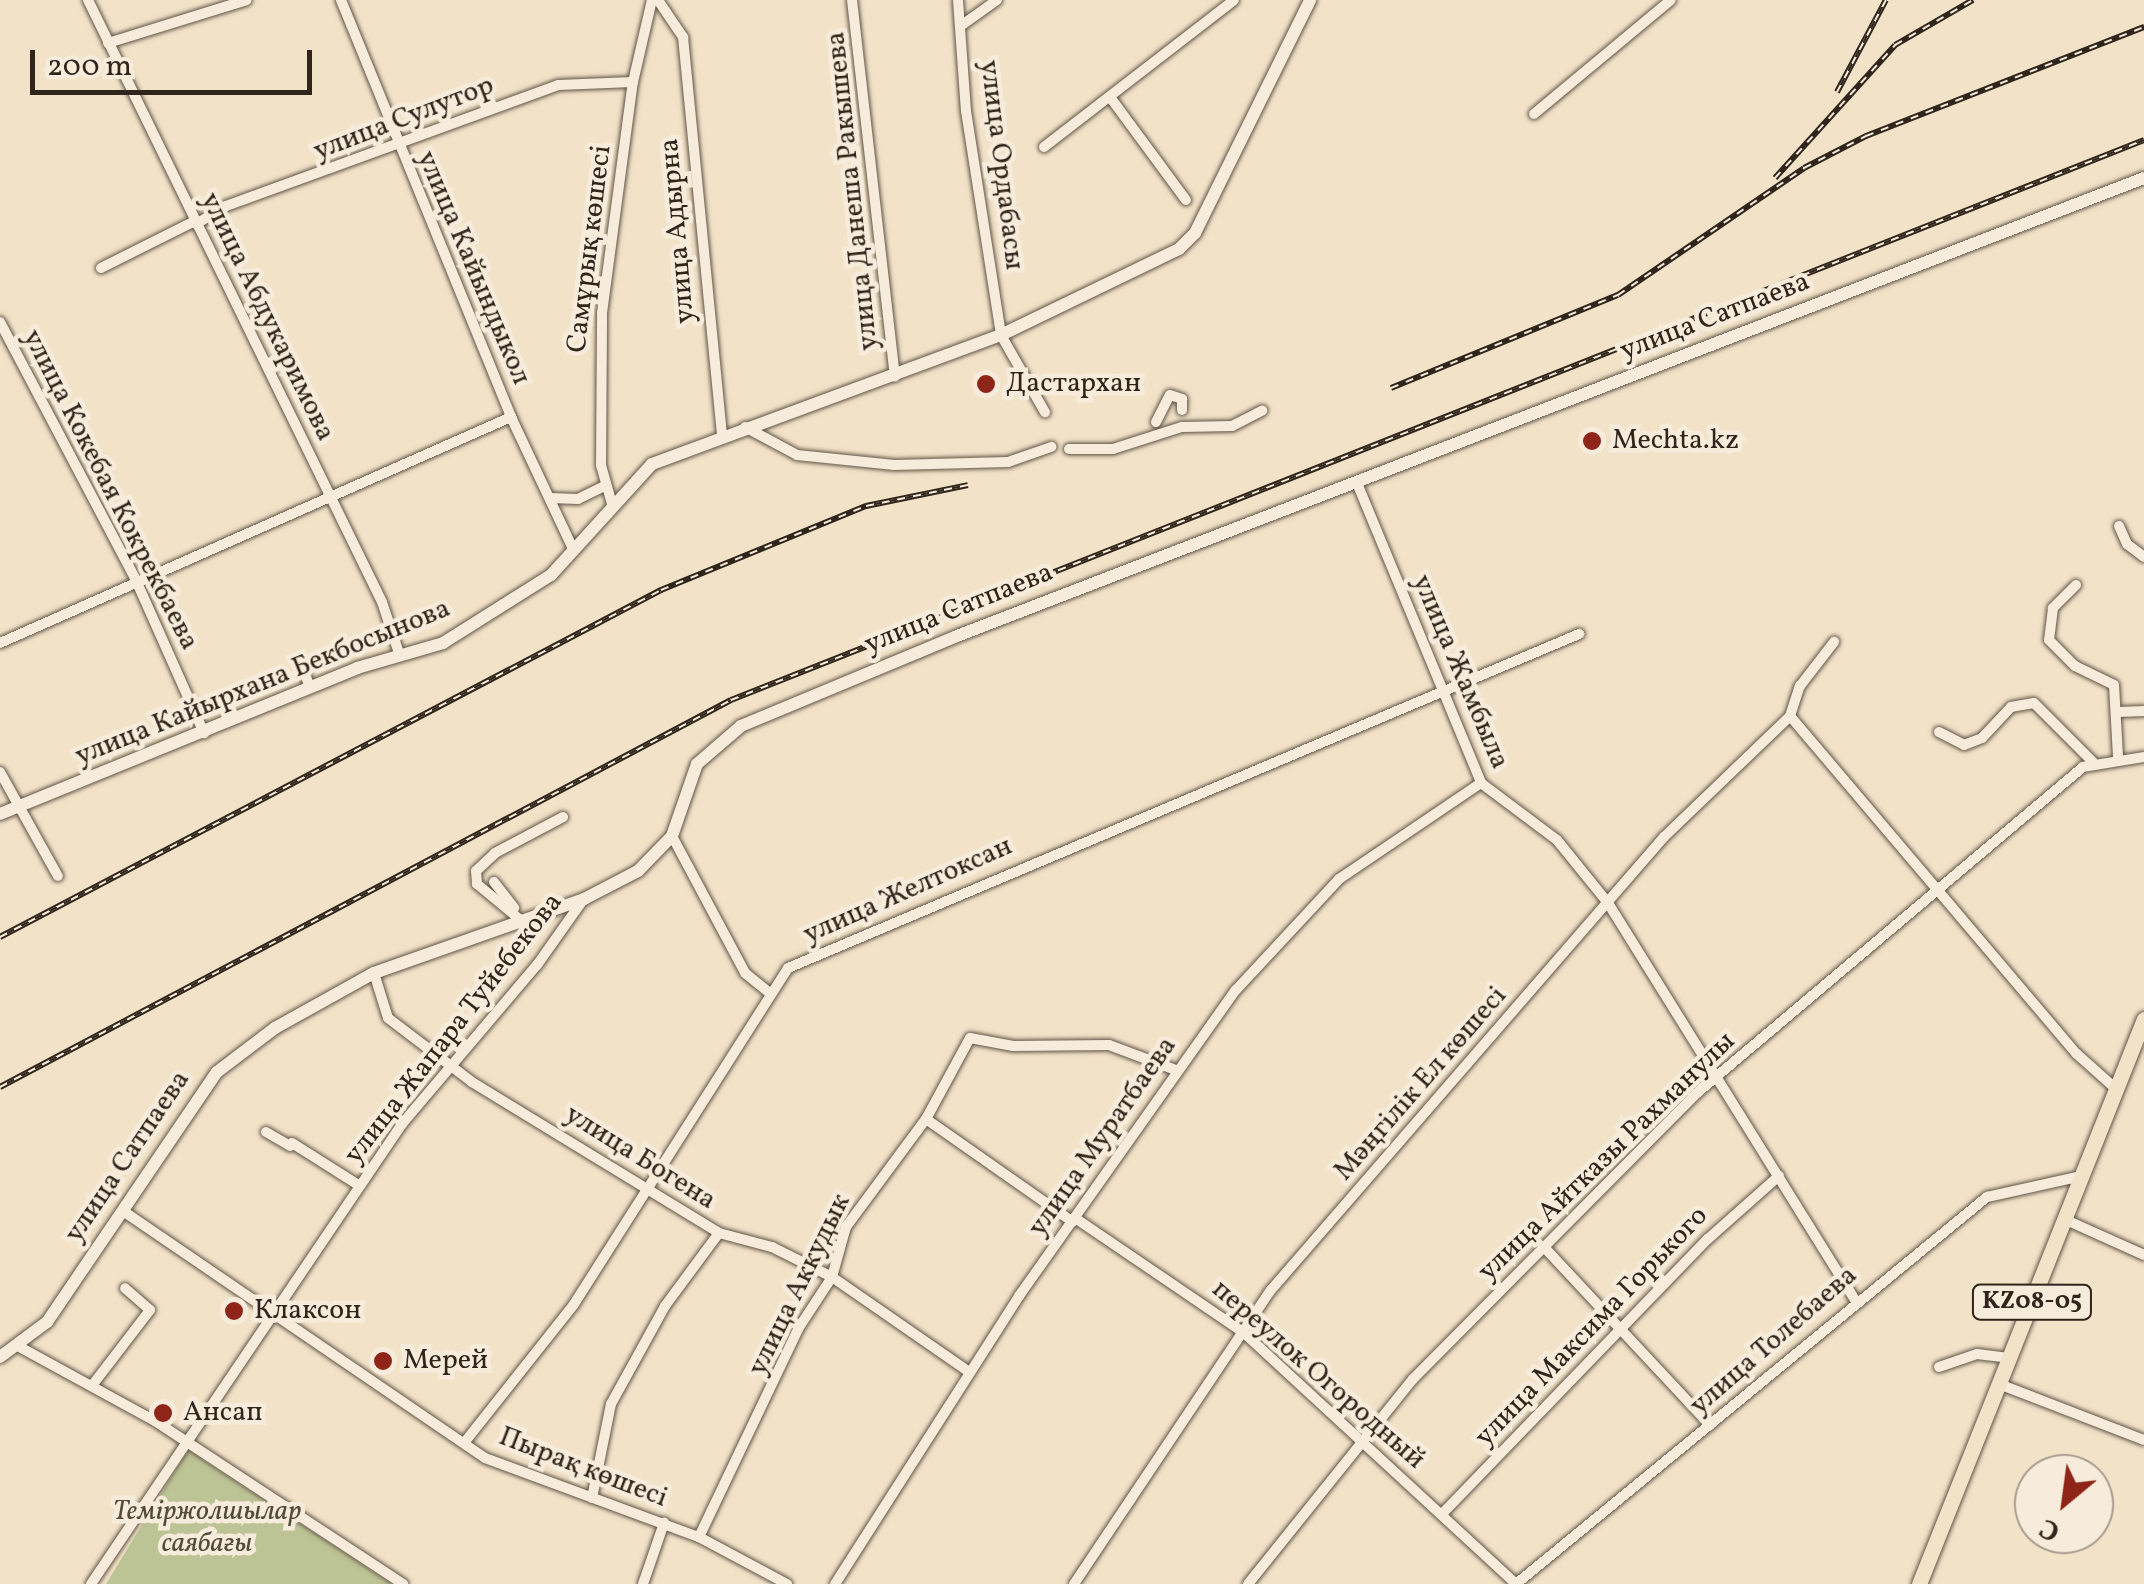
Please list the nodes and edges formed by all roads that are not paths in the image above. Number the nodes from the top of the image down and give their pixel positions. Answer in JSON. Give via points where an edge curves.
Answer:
{"nodes":[{"id":1,"x":88,"y":0,"type":"edge"},
{"id":2,"x":247,"y":0,"type":"edge"},
{"id":3,"x":341,"y":0,"type":"edge"},
{"id":4,"x":655,"y":0,"type":"edge"},
{"id":5,"x":852,"y":0,"type":"edge"},
{"id":6,"x":958,"y":0,"type":"edge"},
{"id":7,"x":998,"y":0,"type":"edge"},
{"id":8,"x":1234,"y":0,"type":"edge"},
{"id":9,"x":1310,"y":0,"type":"edge"},
{"id":10,"x":1671,"y":0,"type":"edge"},
{"id":11,"x":962,"y":25,"type":"junction"},
{"id":12,"x":108,"y":43,"type":"junction"},
{"id":13,"x":633,"y":82,"type":"junction"},
{"id":14,"x":1110,"y":97,"type":"junction"},
{"id":15,"x":1534,"y":114,"type":"dead end"},
{"id":16,"x":1044,"y":147,"type":"dead end"},
{"id":17,"x":397,"y":148,"type":"junction"},
{"id":18,"x":2144,"y":178,"type":"edge"},
{"id":19,"x":1186,"y":200,"type":"dead end"},
{"id":20,"x":196,"y":222,"type":"junction"},
{"id":21,"x":101,"y":268,"type":"dead end"},
{"id":22,"x":0,"y":322,"type":"edge"},
{"id":23,"x":1001,"y":335,"type":"junction"},
{"id":24,"x":895,"y":378,"type":"junction"},
{"id":25,"x":1182,"y":410,"type":"dead end"},
{"id":26,"x":1262,"y":411,"type":"dead end"},
{"id":27,"x":1045,"y":412,"type":"dead end"},
{"id":28,"x":511,"y":417,"type":"junction"},
{"id":29,"x":1156,"y":422,"type":"dead end"},
{"id":30,"x":745,"y":427,"type":"junction"},
{"id":31,"x":722,"y":435,"type":"junction"},
{"id":32,"x":1051,"y":447,"type":"dead end"},
{"id":33,"x":1069,"y":449,"type":"dead end"},
{"id":34,"x":1356,"y":482,"type":"junction"},
{"id":35,"x":605,"y":486,"type":"junction"},
{"id":36,"x":330,"y":498,"type":"junction"},
{"id":37,"x":549,"y":498,"type":"junction"},
{"id":38,"x":612,"y":504,"type":"junction"},
{"id":39,"x":2120,"y":526,"type":"dead end"},
{"id":40,"x":574,"y":549,"type":"junction"},
{"id":41,"x":2144,"y":557,"type":"edge"},
{"id":42,"x":135,"y":578,"type":"junction"},
{"id":43,"x":2076,"y":585,"type":"dead end"},
{"id":44,"x":1579,"y":634,"type":"dead end"},
{"id":45,"x":1834,"y":642,"type":"dead end"},
{"id":46,"x":0,"y":643,"type":"edge"},
{"id":47,"x":400,"y":656,"type":"junction"},
{"id":48,"x":303,"y":668,"type":"dead end"},
{"id":49,"x":310,"y":688,"type":"junction"},
{"id":50,"x":1443,"y":688,"type":"junction"},
{"id":51,"x":2144,"y":710,"type":"edge"},
{"id":52,"x":2118,"y":712,"type":"junction"},
{"id":53,"x":1790,"y":716,"type":"junction"},
{"id":54,"x":204,"y":732,"type":"junction"},
{"id":55,"x":1939,"y":732,"type":"dead end"},
{"id":56,"x":2118,"y":757,"type":"junction"},
{"id":57,"x":2144,"y":757,"type":"edge"},
{"id":58,"x":2093,"y":762,"type":"junction"},
{"id":59,"x":0,"y":772,"type":"edge"},
{"id":60,"x":1481,"y":784,"type":"junction"},
{"id":61,"x":19,"y":806,"type":"junction"},
{"id":62,"x":0,"y":814,"type":"edge"},
{"id":63,"x":563,"y":817,"type":"dead end"},
{"id":64,"x":672,"y":836,"type":"junction"},
{"id":65,"x":482,"y":862,"type":"junction"},
{"id":66,"x":58,"y":876,"type":"dead end"},
{"id":67,"x":492,"y":887,"type":"junction"},
{"id":68,"x":1942,"y":890,"type":"junction"},
{"id":69,"x":584,"y":899,"type":"junction"},
{"id":70,"x":1608,"y":902,"type":"junction"},
{"id":71,"x":523,"y":922,"type":"junction"},
{"id":72,"x":374,"y":974,"type":"junction"},
{"id":73,"x":770,"y":994,"type":"junction"},
{"id":74,"x":2144,"y":1020,"type":"edge"},
{"id":75,"x":449,"y":1064,"type":"junction"},
{"id":76,"x":1176,"y":1070,"type":"junction"},
{"id":77,"x":1718,"y":1074,"type":"junction"},
{"id":78,"x":2116,"y":1089,"type":"junction"},
{"id":79,"x":926,"y":1119,"type":"junction"},
{"id":80,"x":266,"y":1132,"type":"dead end"},
{"id":81,"x":1779,"y":1176,"type":"junction"},
{"id":82,"x":2082,"y":1176,"type":"junction"},
{"id":83,"x":360,"y":1186,"type":"junction"},
{"id":84,"x":650,"y":1190,"type":"junction"},
{"id":85,"x":123,"y":1212,"type":"junction"},
{"id":86,"x":2064,"y":1219,"type":"junction"},
{"id":87,"x":1074,"y":1220,"type":"junction"},
{"id":88,"x":719,"y":1234,"type":"junction"},
{"id":89,"x":1543,"y":1246,"type":"junction"},
{"id":90,"x":2144,"y":1255,"type":"edge"},
{"id":91,"x":832,"y":1277,"type":"junction"},
{"id":92,"x":125,"y":1288,"type":"dead end"},
{"id":93,"x":1855,"y":1300,"type":"junction"},
{"id":94,"x":273,"y":1312,"type":"junction"},
{"id":95,"x":1621,"y":1329,"type":"junction"},
{"id":96,"x":1243,"y":1332,"type":"junction"},
{"id":97,"x":16,"y":1346,"type":"junction"},
{"id":98,"x":0,"y":1357,"type":"edge"},
{"id":99,"x":2010,"y":1358,"type":"junction"},
{"id":100,"x":1939,"y":1368,"type":"dead end"},
{"id":101,"x":969,"y":1372,"type":"junction"},
{"id":102,"x":94,"y":1384,"type":"junction"},
{"id":103,"x":1999,"y":1384,"type":"junction"},
{"id":104,"x":1710,"y":1425,"type":"junction"},
{"id":105,"x":1360,"y":1440,"type":"junction"},
{"id":106,"x":2144,"y":1440,"type":"edge"},
{"id":107,"x":186,"y":1442,"type":"junction"},
{"id":108,"x":464,"y":1443,"type":"junction"},
{"id":109,"x":592,"y":1498,"type":"junction"},
{"id":110,"x":1442,"y":1514,"type":"junction"},
{"id":111,"x":664,"y":1523,"type":"junction"},
{"id":112,"x":699,"y":1537,"type":"junction"},
{"id":113,"x":91,"y":1584,"type":"edge"},
{"id":114,"x":403,"y":1584,"type":"edge"},
{"id":115,"x":643,"y":1584,"type":"edge"},
{"id":116,"x":786,"y":1584,"type":"edge"},
{"id":117,"x":835,"y":1584,"type":"edge"},
{"id":118,"x":1074,"y":1584,"type":"edge"},
{"id":119,"x":1248,"y":1584,"type":"edge"},
{"id":120,"x":1516,"y":1584,"type":"edge"},
{"id":121,"x":1920,"y":1584,"type":"edge"}],
"edges":[{"from":1,"to":12,"type":"street","name":"улица Абдукаримова"},
{"from":2,"to":12,"type":"street"},
{"from":3,"to":17,"type":"street","name":"улица Кайындыкол"},
{"from":4,"to":13,"type":"street","name":"Самұрық көшесі"},
{"from":4,"to":31,"type":"street","name":"улица Адырна","via":[[679,24]]},
{"from":5,"to":24,"type":"street","name":"улица Данеша Ракышева"},
{"from":6,"to":11,"type":"street","name":"улица Ордабасы"},
{"from":7,"to":11,"type":"street"},
{"from":8,"to":14,"type":"street"},
{"from":9,"to":23,"type":"street","name":"улица Кайырхана Бекбосынова","via":[[1196,233],[1179,249]]},
{"from":10,"to":15,"type":"street"},
{"from":11,"to":23,"type":"street","name":"улица Ордабасы","via":[[966,110]]},
{"from":12,"to":20,"type":"street","name":"улица Абдукаримова"},
{"from":13,"to":17,"type":"street","name":"улица Сулутор","via":[[558,85]]},
{"from":13,"to":35,"type":"street","name":"Самұрық көшесі","via":[[600,350]]},
{"from":14,"to":16,"type":"street"},
{"from":14,"to":19,"type":"street"},
{"from":17,"to":20,"type":"street","name":"улица Сулутор"},
{"from":17,"to":28,"type":"street","name":"улица Кайындыкол"},
{"from":18,"to":34,"type":"street","name":"улица Сатпаева"},
{"from":20,"to":21,"type":"street","name":"улица Сулутор"},
{"from":20,"to":36,"type":"street","name":"улица Абдукаримова"},
{"from":22,"to":42,"type":"street","name":"улица Кокебая Кокрекбаева"},
{"from":23,"to":24,"type":"street","name":"улица Кайырхана Бекбосынова"},
{"from":23,"to":27,"type":"street"},
{"from":24,"to":30,"type":"street","name":"улица Кайырхана Бекбосынова"},
{"from":25,"to":29,"type":"street","via":[[1182,399],[1170,395]]},
{"from":26,"to":33,"type":"street","via":[[1232,426],[1182,427],[1113,449]]},
{"from":28,"to":36,"type":"street"},
{"from":28,"to":37,"type":"street","name":"улица Кайындыкол"},
{"from":30,"to":31,"type":"street","name":"улица Кайырхана Бекбосынова"},
{"from":30,"to":32,"type":"street","via":[[797,455],[894,465],[1008,462]]},
{"from":31,"to":38,"type":"street","name":"улица Кайырхана Бекбосынова","via":[[652,464]]},
{"from":34,"to":50,"type":"street","name":"улица Жамбыла"},
{"from":34,"to":64,"type":"street","name":"улица Сатпаева","via":[[741,726],[697,764]]},
{"from":35,"to":37,"type":"street","via":[[578,499]]},
{"from":35,"to":38,"type":"street","name":"Самұрық көшесі"},
{"from":36,"to":42,"type":"street","via":[[194,560]]},
{"from":36,"to":47,"type":"street","name":"улица Абдукаримова","via":[[382,602]]},
{"from":37,"to":40,"type":"street","name":"улица Кайындыкол"},
{"from":38,"to":40,"type":"street","name":"улица Кайырхана Бекбосынова"},
{"from":39,"to":41,"type":"street","via":[[2132,550]]},
{"from":40,"to":47,"type":"street","name":"улица Кайырхана Бекбосынова","via":[[551,575],[444,644]]},
{"from":42,"to":46,"type":"street"},
{"from":42,"to":54,"type":"street","name":"улица Кокебая Кокрекбаева"},
{"from":43,"to":52,"type":"street","via":[[2053,608],[2049,640],[2075,666],[2110,680]]},
{"from":44,"to":50,"type":"street","name":"улица Желтоксан"},
{"from":45,"to":53,"type":"street","name":"Мәңгілік Ел көшесі","via":[[1800,686]]},
{"from":47,"to":49,"type":"street","name":"улица Кайырхана Бекбосынова"},
{"from":48,"to":49,"type":"street"},
{"from":49,"to":54,"type":"street","name":"улица Кайырхана Бекбосынова"},
{"from":50,"to":60,"type":"street","name":"улица Жамбыла"},
{"from":50,"to":73,"type":"street","name":"улица Желтоксан","via":[[896,918],[788,968]]},
{"from":51,"to":52,"type":"street"},
{"from":52,"to":56,"type":"street"},
{"from":53,"to":68,"type":"street"},
{"from":53,"to":70,"type":"street","name":"Мәңгілік Ел көшесі","via":[[1664,837]]},
{"from":54,"to":61,"type":"street","name":"улица Кайырхана Бекбосынова"},
{"from":55,"to":58,"type":"street","via":[[1957,747],[1974,742],[2011,707],[2034,704]]},
{"from":56,"to":57,"type":"street","name":"улица Айтказы Рахманулы"},
{"from":56,"to":58,"type":"street","name":"улица Айтказы Рахманулы"},
{"from":58,"to":68,"type":"street","name":"улица Айтказы Рахманулы"},
{"from":59,"to":61,"type":"street"},
{"from":60,"to":70,"type":"street","name":"улица Жамбыла","via":[[1557,840]]},
{"from":60,"to":76,"type":"street","name":"улица Муратбаева","via":[[1339,878],[1255,968]]},
{"from":61,"to":62,"type":"street","name":"улица Кайырхана Бекбосынова"},
{"from":61,"to":66,"type":"street"},
{"from":63,"to":65,"type":"street"},
{"from":64,"to":69,"type":"street","name":"улица Сатпаева","via":[[638,871]]},
{"from":64,"to":73,"type":"street","via":[[745,973]]},
{"from":65,"to":67,"type":"street"},
{"from":65,"to":67,"type":"street","via":[[474,878]]},
{"from":67,"to":71,"type":"street"},
{"from":68,"to":77,"type":"street","name":"улица Айтказы Рахманулы"},
{"from":68,"to":78,"type":"street","via":[[2078,1054]]},
{"from":69,"to":71,"type":"street","name":"улица Сатпаева"},
{"from":69,"to":75,"type":"street","name":"улица Жапара Туйебекова","via":[[537,966]]},
{"from":70,"to":77,"type":"street","name":"улица Жамбыла"},
{"from":70,"to":96,"type":"street","name":"Мәңгілік Ел көшесі","via":[[1308,1247]]},
{"from":71,"to":72,"type":"street","name":"улица Сатпаева"},
{"from":72,"to":75,"type":"street","name":"улица Богена","via":[[388,1018]]},
{"from":72,"to":85,"type":"street","name":"улица Сатпаева","via":[[275,1028],[217,1072]]},
{"from":73,"to":84,"type":"street","name":"улица Желтоксан"},
{"from":74,"to":78,"type":"main road","number":"KZ08-05"},
{"from":75,"to":83,"type":"street","name":"улица Жапара Туйебекова"},
{"from":75,"to":84,"type":"street","name":"улица Богена"},
{"from":76,"to":79,"type":"street","name":"улица Аккудык","via":[[1109,1045],[1013,1046],[970,1038]]},
{"from":76,"to":87,"type":"street","name":"улица Муратбаева"},
{"from":77,"to":81,"type":"street","name":"улица Жамбыла"},
{"from":77,"to":89,"type":"street","name":"улица Айтказы Рахманулы"},
{"from":78,"to":82,"type":"main road","number":"KZ08-05"},
{"from":79,"to":87,"type":"street","name":"переулок Огородный"},
{"from":79,"to":91,"type":"street","name":"улица Аккудык","via":[[846,1227]]},
{"from":80,"to":83,"type":"street"},
{"from":81,"to":93,"type":"street","name":"улица Жамбыла"},
{"from":81,"to":95,"type":"street","name":"улица Максима Горького"},
{"from":82,"to":86,"type":"main road","number":"KZ08-05"},
{"from":82,"to":93,"type":"street","name":"улица Толебаева","via":[[1987,1196]]},
{"from":83,"to":94,"type":"street","name":"улица Жапара Туйебекова"},
{"from":84,"to":88,"type":"street","name":"улица Богена"},
{"from":84,"to":108,"type":"street","name":"улица Желтоксан","via":[[574,1304]]},
{"from":85,"to":94,"type":"street","name":"Пырақ көшесі"},
{"from":85,"to":97,"type":"street","name":"улица Сатпаева","via":[[46,1322]]},
{"from":86,"to":90,"type":"street"},
{"from":86,"to":99,"type":"main road","number":"KZ08-05"},
{"from":87,"to":96,"type":"street","name":"переулок Огородный"},
{"from":87,"to":101,"type":"street","name":"улица Муратбаева"},
{"from":88,"to":91,"type":"street","name":"улица Богена","via":[[772,1246]]},
{"from":88,"to":109,"type":"street","via":[[665,1306],[611,1404]]},
{"from":89,"to":95,"type":"street"},
{"from":89,"to":105,"type":"street","name":"улица Айтказы Рахманулы"},
{"from":91,"to":101,"type":"street","name":"улица Богена"},
{"from":91,"to":112,"type":"street","name":"улица Аккудык","via":[[798,1329]]},
{"from":92,"to":102,"type":"street","via":[[150,1310]]},
{"from":93,"to":104,"type":"street","name":"улица Толебаева"},
{"from":94,"to":107,"type":"street","name":"улица Жапара Туйебекова"},
{"from":94,"to":108,"type":"street","name":"Пырақ көшесі"},
{"from":95,"to":104,"type":"street"},
{"from":95,"to":110,"type":"street","name":"улица Максима Горького"},
{"from":96,"to":105,"type":"street","name":"переулок Огородный"},
{"from":96,"to":118,"type":"street","name":"Мәңгілік Ел көшесі"},
{"from":97,"to":98,"type":"street","name":"улица Сатпаева"},
{"from":97,"to":102,"type":"street"},
{"from":99,"to":100,"type":"street","via":[[1977,1354]]},
{"from":99,"to":103,"type":"main road","number":"KZ08-05"},
{"from":101,"to":117,"type":"street","name":"улица Муратбаева"},
{"from":102,"to":107,"type":"street"},
{"from":103,"to":106,"type":"street"},
{"from":103,"to":121,"type":"main road","number":"KZ08-05"},
{"from":104,"to":120,"type":"street","name":"улица Толебаева"},
{"from":105,"to":110,"type":"street","name":"переулок Огородный"},
{"from":105,"to":119,"type":"street","name":"улица Айтказы Рахманулы"},
{"from":107,"to":113,"type":"street","name":"улица Жапара Туйебекова"},
{"from":107,"to":114,"type":"street"},
{"from":108,"to":109,"type":"street","name":"Пырақ көшесі","via":[[509,1470]]},
{"from":109,"to":111,"type":"street","name":"Пырақ көшесі"},
{"from":110,"to":120,"type":"street","name":"переулок Огородный"},
{"from":111,"to":112,"type":"street","name":"Пырақ көшесі"},
{"from":111,"to":115,"type":"street"},
{"from":112,"to":116,"type":"street","name":"Пырақ көшесі"}]}
